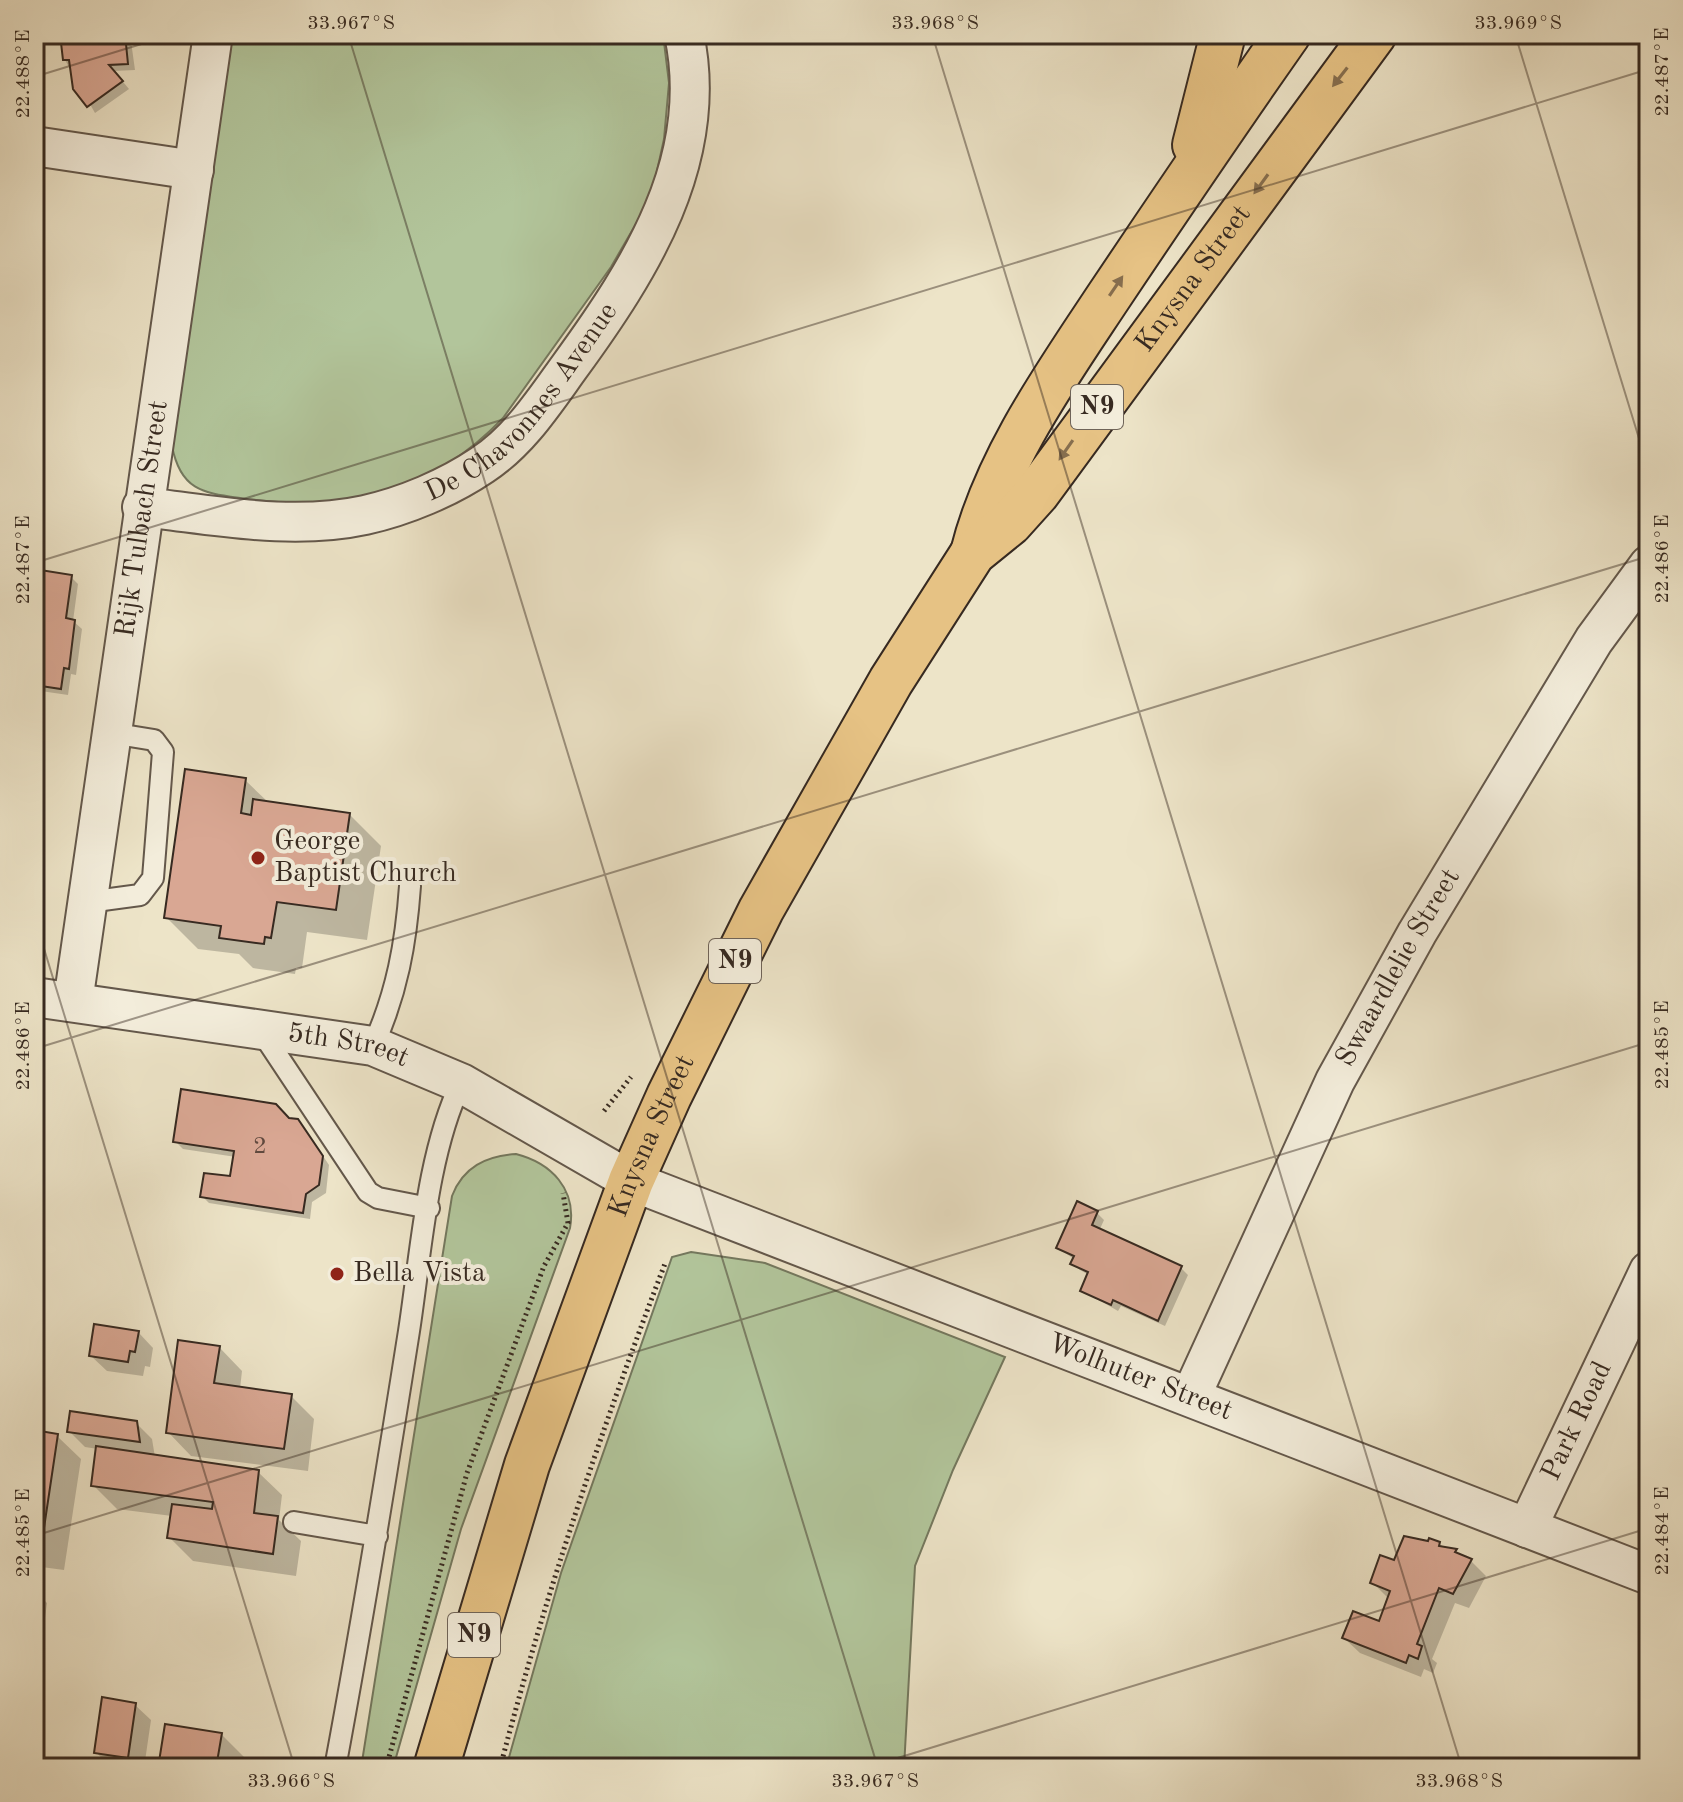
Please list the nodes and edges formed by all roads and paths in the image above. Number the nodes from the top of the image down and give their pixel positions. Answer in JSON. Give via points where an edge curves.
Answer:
{"nodes":[{"id":1,"x":213,"y":34,"type":"edge"},
{"id":2,"x":684,"y":34,"type":"edge"},
{"id":3,"x":1223,"y":34,"type":"edge"},
{"id":4,"x":1288,"y":34,"type":"edge"},
{"id":5,"x":1374,"y":34,"type":"edge"},
{"id":6,"x":34,"y":146,"type":"edge"},
{"id":7,"x":194,"y":170,"type":"junction"},
{"id":8,"x":1183,"y":185,"type":"junction"},
{"id":9,"x":142,"y":507,"type":"junction"},
{"id":10,"x":973,"y":553,"type":"junction"},
{"id":11,"x":1649,"y":565,"type":"edge"},
{"id":12,"x":111,"y":733,"type":"junction"},
{"id":13,"x":410,"y":886,"type":"dead end"},
{"id":14,"x":88,"y":902,"type":"junction"},
{"id":15,"x":34,"y":997,"type":"edge"},
{"id":16,"x":73,"y":1002,"type":"junction"},
{"id":17,"x":259,"y":1028,"type":"junction"},
{"id":18,"x":373,"y":1046,"type":"junction"},
{"id":19,"x":631,"y":1077,"type":"dead end"},
{"id":20,"x":461,"y":1083,"type":"junction"},
{"id":21,"x":604,"y":1111,"type":"dead end"},
{"id":22,"x":631,"y":1181,"type":"junction"},
{"id":23,"x":563,"y":1193,"type":"dead end"},
{"id":24,"x":429,"y":1208,"type":"junction"},
{"id":25,"x":666,"y":1261,"type":"dead end"},
{"id":26,"x":1649,"y":1271,"type":"edge"},
{"id":27,"x":1191,"y":1396,"type":"junction"},
{"id":28,"x":294,"y":1522,"type":"dead end"},
{"id":29,"x":1527,"y":1528,"type":"junction"},
{"id":30,"x":377,"y":1536,"type":"junction"},
{"id":31,"x":1649,"y":1575,"type":"edge"},
{"id":32,"x":335,"y":1768,"type":"edge"},
{"id":33,"x":386,"y":1768,"type":"edge"},
{"id":34,"x":436,"y":1768,"type":"edge"},
{"id":35,"x":500,"y":1768,"type":"edge"}],
"edges":[{"from":1,"to":7,"type":"street","name":"Rijk Tulbach Street"},
{"from":2,"to":9,"type":"street","name":"De Chavonnes Avenue","via":[[691,67],[686,131],[668,205],[608,314],[527,424],[483,465],[431,493],[343,518],[291,523]]},
{"from":3,"to":8,"type":"highway"},
{"from":4,"to":8,"type":"highway","name":"Knysna Street","number":"N9"},
{"from":5,"to":10,"type":"highway","name":"Knysna Street","number":"N9","one_way":true,"via":[[1037,493]]},
{"from":6,"to":7,"type":"street"},
{"from":7,"to":9,"type":"street","name":"Rijk Tulbach Street"},
{"from":10,"to":8,"type":"highway","name":"Knysna Street","number":"N9","one_way":true,"via":[[983,511],[1002,470],[1072,351]]},
{"from":9,"to":12,"type":"street","name":"Rijk Tulbach Street"},
{"from":10,"to":22,"type":"highway","name":"Knysna Street","number":"N9","via":[[790,855]]},
{"from":11,"to":27,"type":"street","name":"Swaardlelie Street","via":[[1594,640],[1417,933],[1335,1081]]},
{"from":12,"to":14,"type":"street","name":"Rijk Tulbach Street"},
{"from":12,"to":14,"type":"lane","via":[[154,740],[163,752],[153,878],[140,895]]},
{"from":13,"to":18,"type":"lane","via":[[406,942],[393,1002]]},
{"from":14,"to":16,"type":"street","name":"Rijk Tulbach Street"},
{"from":15,"to":16,"type":"street","name":"5th Street"},
{"from":16,"to":17,"type":"street","name":"5th Street"},
{"from":17,"to":18,"type":"street","name":"5th Street"},
{"from":17,"to":24,"type":"lane","via":[[368,1192]]},
{"from":18,"to":20,"type":"street","name":"5th Street"},
{"from":19,"to":21,"type":"path"},
{"from":20,"to":22,"type":"street","name":"5th Street"},
{"from":20,"to":24,"type":"lane","via":[[447,1112]]},
{"from":22,"to":27,"type":"street","name":"Wolhuter Street"},
{"from":22,"to":34,"type":"highway","name":"Knysna Street","number":"N9","via":[[527,1465]]},
{"from":23,"to":33,"type":"path","via":[[568,1223],[544,1266],[467,1473]]},
{"from":24,"to":30,"type":"lane"},
{"from":25,"to":35,"type":"path","via":[[557,1565]]},
{"from":26,"to":29,"type":"street","name":"Park Road"},
{"from":27,"to":29,"type":"street","name":"Wolhuter Street"},
{"from":28,"to":30,"type":"lane"},
{"from":29,"to":31,"type":"street","name":"Wolhuter Street"},
{"from":30,"to":32,"type":"lane"}]}
